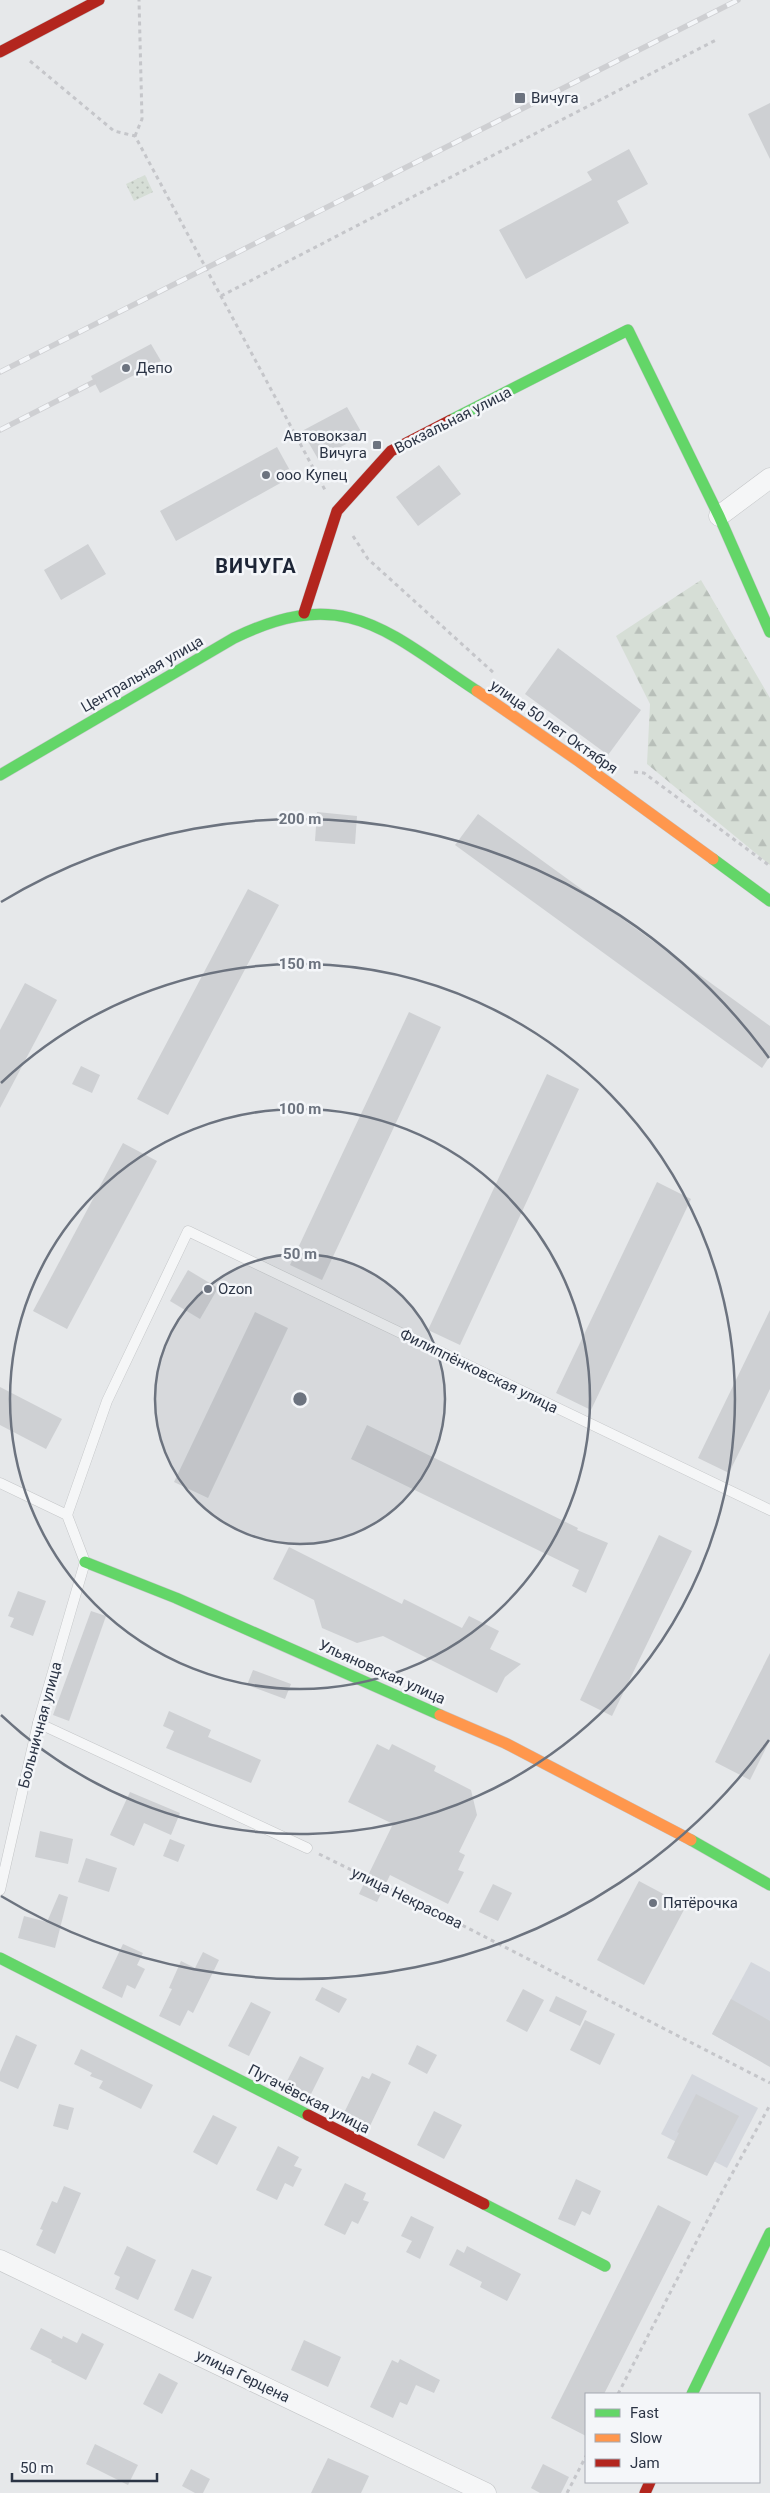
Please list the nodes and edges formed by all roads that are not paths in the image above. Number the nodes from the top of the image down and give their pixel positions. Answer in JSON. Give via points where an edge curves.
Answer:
{"nodes":[{"id":1,"x":95,"y":1,"type":"edge"},
{"id":2,"x":0,"y":52,"type":"edge"},
{"id":3,"x":770,"y":478,"type":"edge"},
{"id":4,"x":718,"y":516,"type":"junction"},
{"id":5,"x":304,"y":613,"type":"junction"},
{"id":6,"x":770,"y":632,"type":"edge"},
{"id":7,"x":0,"y":775,"type":"edge"},
{"id":8,"x":770,"y":901,"type":"edge"},
{"id":9,"x":0,"y":1483,"type":"edge"},
{"id":10,"x":770,"y":1510,"type":"edge"},
{"id":11,"x":67,"y":1515,"type":"junction"},
{"id":12,"x":85,"y":1562,"type":"junction"},
{"id":13,"x":38,"y":1723,"type":"junction"},
{"id":14,"x":307,"y":1848,"type":"road end"},
{"id":15,"x":770,"y":1885,"type":"edge"},
{"id":16,"x":0,"y":1890,"type":"edge"},
{"id":17,"x":0,"y":1958,"type":"edge"},
{"id":18,"x":770,"y":2233,"type":"edge"},
{"id":19,"x":0,"y":2260,"type":"edge"},
{"id":20,"x":605,"y":2266,"type":"dead end"},
{"id":21,"x":692,"y":2393,"type":"edge"},
{"id":22,"x":486,"y":2493,"type":"edge"}],
"edges":[{"from":1,"to":2,"type":"street"},
{"from":3,"to":4,"type":"street"},
{"from":4,"to":5,"type":"street","name":"Вокзальная улица","via":[[628,330],[391,451],[337,511]]},
{"from":4,"to":6,"type":"street"},
{"from":5,"to":7,"type":"street","name":"Центральная улица","via":[[274,618],[234,638]]},
{"from":5,"to":8,"type":"street","name":"улица 50 лет Октября","via":[[340,615],[382,629],[503,708]]},
{"from":9,"to":11,"type":"lane"},
{"from":10,"to":11,"type":"lane","name":"Филиппёнковская улица","via":[[188,1231],[107,1401]]},
{"from":11,"to":12,"type":"lane"},
{"from":12,"to":13,"type":"lane","name":"Больничная улица"},
{"from":12,"to":15,"type":"street","name":"Ульяновская улица","via":[[176,1598],[505,1743],[658,1822]]},
{"from":13,"to":14,"type":"lane"},
{"from":13,"to":16,"type":"lane","name":"Больничная улица"},
{"from":17,"to":20,"type":"street","name":"Пугачёвская улица"},
{"from":18,"to":21,"type":"street"},
{"from":19,"to":22,"type":"street","name":"улица Герцена"}]}
